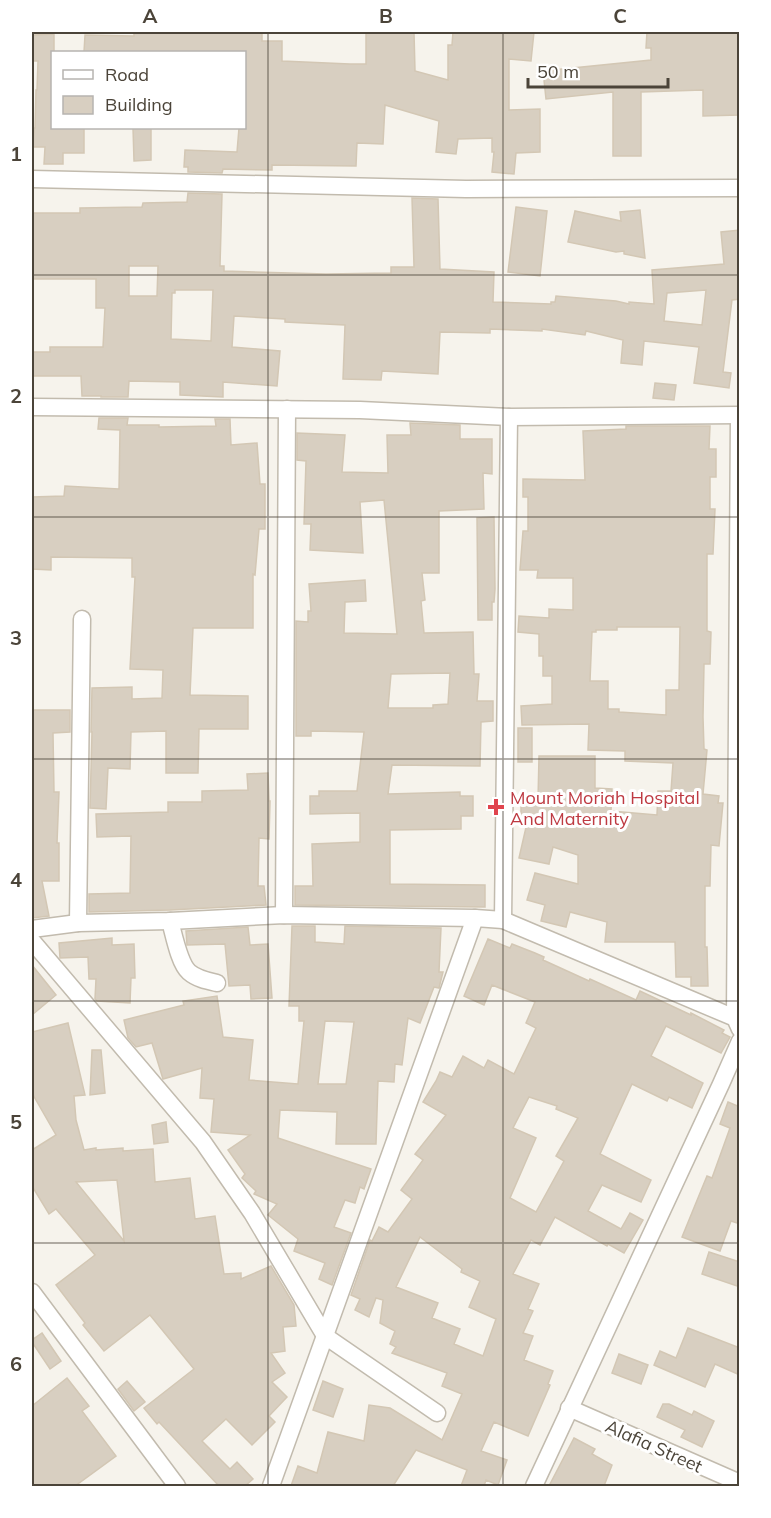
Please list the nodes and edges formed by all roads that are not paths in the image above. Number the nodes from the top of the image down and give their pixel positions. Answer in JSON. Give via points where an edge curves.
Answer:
{"nodes":[{"id":1,"x":32,"y":179,"type":"edge"},
{"id":2,"x":740,"y":188,"type":"edge"},
{"id":3,"x":32,"y":407,"type":"edge"},
{"id":4,"x":287,"y":409,"type":"junction"},
{"id":5,"x":739,"y":415,"type":"edge"},
{"id":6,"x":508,"y":417,"type":"junction"},
{"id":7,"x":82,"y":619,"type":"dead end"},
{"id":8,"x":284,"y":915,"type":"junction"},
{"id":9,"x":475,"y":918,"type":"junction"},
{"id":10,"x":503,"y":920,"type":"junction"},
{"id":11,"x":170,"y":921,"type":"junction"},
{"id":12,"x":78,"y":923,"type":"junction"},
{"id":13,"x":32,"y":929,"type":"edge"},
{"id":14,"x":32,"y":941,"type":"edge"},
{"id":15,"x":217,"y":983,"type":"dead end"},
{"id":16,"x":737,"y":1023,"type":"edge"},
{"id":17,"x":740,"y":1041,"type":"edge"},
{"id":18,"x":32,"y":1292,"type":"edge"},
{"id":19,"x":325,"y":1336,"type":"junction"},
{"id":20,"x":569,"y":1408,"type":"junction"},
{"id":21,"x":437,"y":1413,"type":"dead end"},
{"id":22,"x":740,"y":1483,"type":"edge"},
{"id":23,"x":177,"y":1486,"type":"edge"},
{"id":24,"x":271,"y":1486,"type":"edge"},
{"id":25,"x":534,"y":1486,"type":"edge"}],
"edges":[{"from":1,"to":2,"type":"street","via":[[466,189]]},
{"from":3,"to":4,"type":"street"},
{"from":4,"to":6,"type":"street"},
{"from":4,"to":8,"type":"street"},
{"from":5,"to":6,"type":"street"},
{"from":5,"to":16,"type":"street"},
{"from":6,"to":10,"type":"street"},
{"from":7,"to":12,"type":"street"},
{"from":8,"to":9,"type":"street"},
{"from":8,"to":11,"type":"street"},
{"from":9,"to":10,"type":"street"},
{"from":9,"to":19,"type":"street"},
{"from":10,"to":16,"type":"street"},
{"from":11,"to":12,"type":"street"},
{"from":11,"to":15,"type":"street","via":[[189,972]]},
{"from":12,"to":13,"type":"street"},
{"from":14,"to":19,"type":"street","via":[[203,1142],[252,1213]]},
{"from":17,"to":20,"type":"street"},
{"from":18,"to":23,"type":"street"},
{"from":19,"to":21,"type":"street"},
{"from":19,"to":24,"type":"street"},
{"from":20,"to":22,"type":"street","name":"Alafia Street"},
{"from":20,"to":25,"type":"street"}]}
